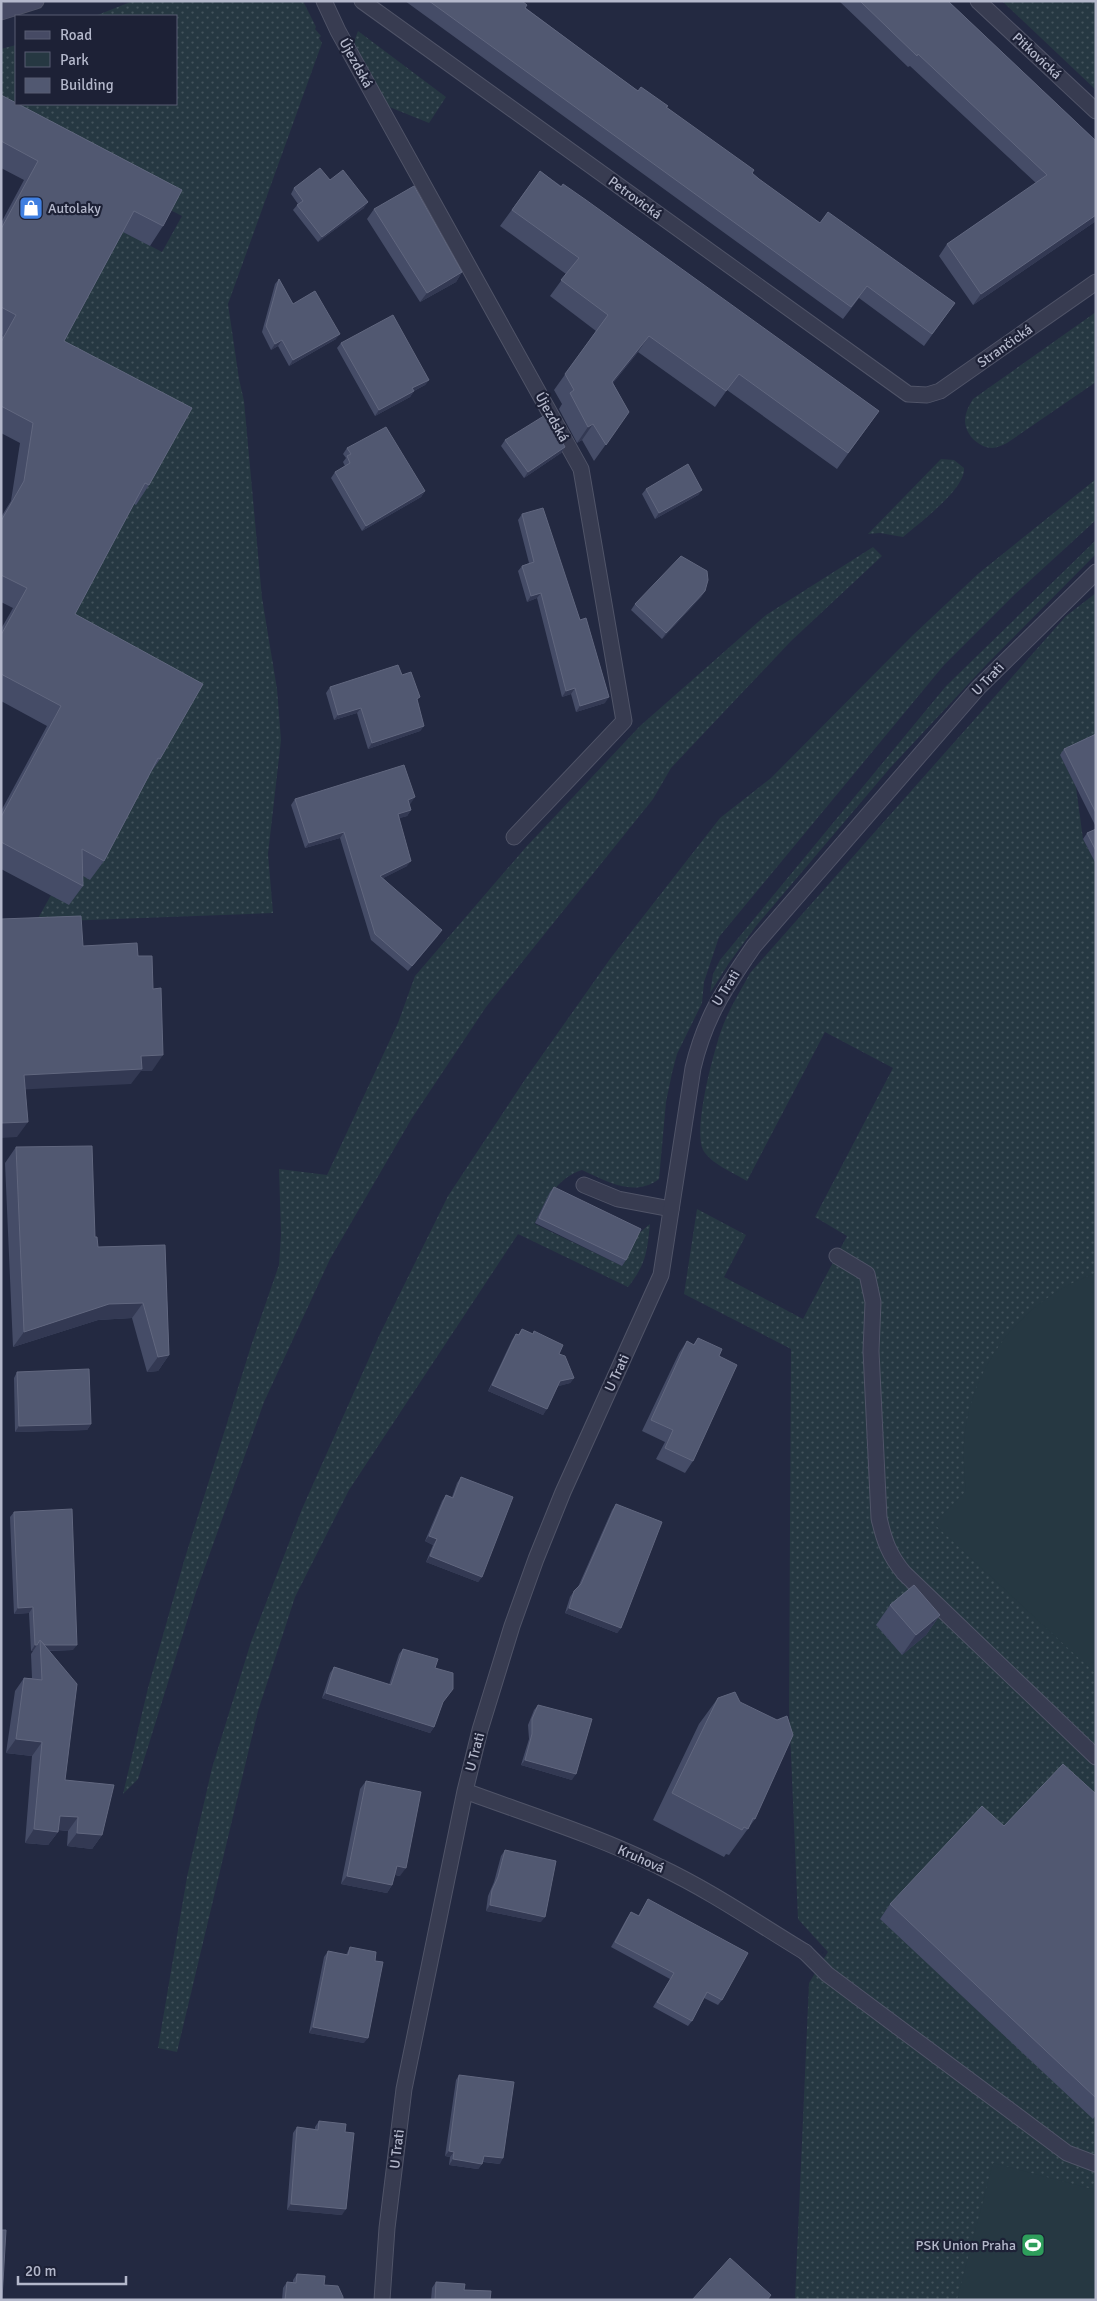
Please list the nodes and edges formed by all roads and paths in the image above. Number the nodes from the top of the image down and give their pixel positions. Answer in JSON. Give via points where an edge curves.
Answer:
{"nodes":[{"id":1,"x":36,"y":1,"type":"edge"},
{"id":2,"x":324,"y":1,"type":"edge"},
{"id":3,"x":362,"y":1,"type":"edge"},
{"id":4,"x":978,"y":1,"type":"edge"},
{"id":5,"x":1,"y":12,"type":"edge"},
{"id":6,"x":1096,"y":111,"type":"edge"},
{"id":7,"x":1096,"y":282,"type":"edge"},
{"id":8,"x":908,"y":394,"type":"joint"},
{"id":9,"x":1096,"y":572,"type":"edge"},
{"id":10,"x":514,"y":837,"type":"dead end"},
{"id":11,"x":584,"y":1185,"type":"dead end"},
{"id":12,"x":671,"y":1209,"type":"junction"},
{"id":13,"x":837,"y":1256,"type":"dead end"},
{"id":14,"x":1096,"y":1757,"type":"edge"},
{"id":15,"x":465,"y":1791,"type":"junction"},
{"id":16,"x":1096,"y":2164,"type":"edge"},
{"id":17,"x":382,"y":2300,"type":"edge"}],
"edges":[{"from":1,"to":5,"type":"main road"},
{"from":2,"to":10,"type":"street","name":"Újezdská","via":[[581,469],[624,721]]},
{"from":3,"to":8,"type":"street","name":"Petrovická"},
{"from":4,"to":6,"type":"street","name":"Pitkovická"},
{"from":7,"to":8,"type":"street","name":"Strančická","via":[[940,391],[927,395]]},
{"from":9,"to":12,"type":"street","name":"U Trati","via":[[978,688],[754,946],[726,986],[700,1038]]},
{"from":11,"to":12,"type":"street","via":[[618,1199]]},
{"from":12,"to":15,"type":"street","name":"U Trati","via":[[661,1275],[536,1559],[480,1730]]},
{"from":13,"to":14,"type":"street","via":[[867,1274],[873,1302],[871,1351],[879,1518],[892,1559]]},
{"from":15,"to":16,"type":"street","name":"Kruhová","via":[[626,1851],[712,1894],[805,1952],[823,1971],[1067,2153]]},
{"from":15,"to":17,"type":"street","name":"U Trati","via":[[404,2089]]}]}
